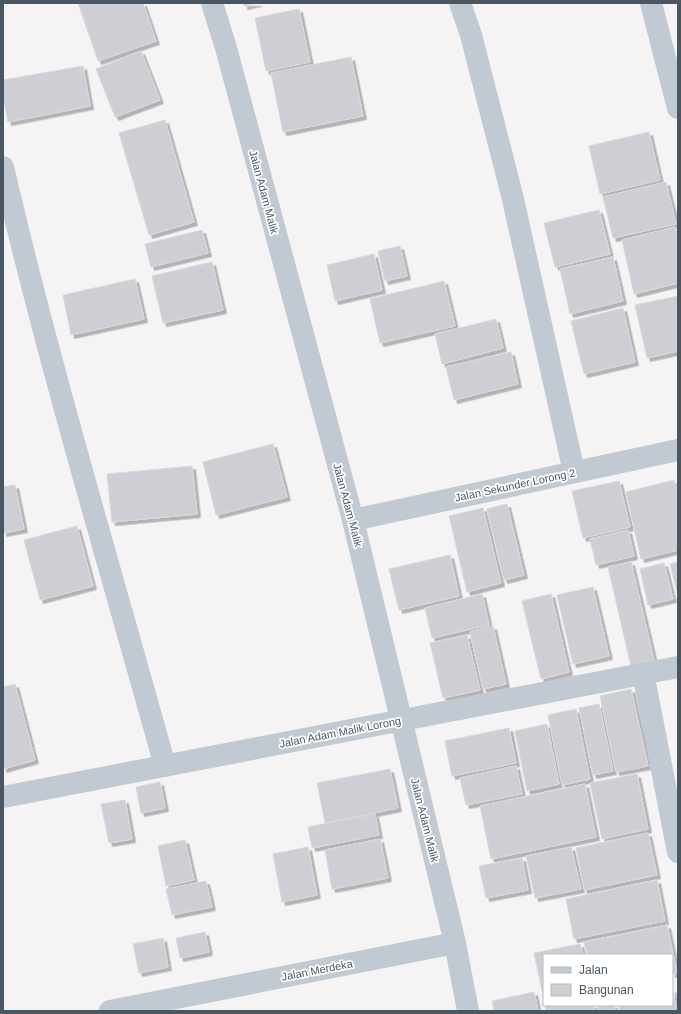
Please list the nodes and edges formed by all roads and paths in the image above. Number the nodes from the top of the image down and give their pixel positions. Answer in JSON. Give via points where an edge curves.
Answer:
{"nodes":[{"id":1,"x":212,"y":3,"type":"edge"},
{"id":2,"x":460,"y":3,"type":"edge"},
{"id":3,"x":651,"y":3,"type":"edge"},
{"id":4,"x":678,"y":108,"type":"edge"},
{"id":5,"x":3,"y":168,"type":"edge"},
{"id":6,"x":678,"y":450,"type":"edge"},
{"id":7,"x":574,"y":472,"type":"junction"},
{"id":8,"x":353,"y":520,"type":"junction"},
{"id":9,"x":678,"y":667,"type":"edge"},
{"id":10,"x":643,"y":673,"type":"junction"},
{"id":11,"x":400,"y":720,"type":"junction"},
{"id":12,"x":165,"y":766,"type":"junction"},
{"id":13,"x":671,"y":780,"type":"edge"},
{"id":14,"x":3,"y":797,"type":"edge"},
{"id":15,"x":678,"y":852,"type":"edge"},
{"id":16,"x":455,"y":943,"type":"junction"},
{"id":17,"x":180,"y":1004,"type":"edge"},
{"id":18,"x":110,"y":1011,"type":"edge"},
{"id":19,"x":468,"y":1011,"type":"edge"}],
"edges":[{"from":1,"to":8,"type":"street","name":"Jalan Adam Malik"},
{"from":2,"to":7,"type":"street","via":[[512,194]]},
{"from":3,"to":4,"type":"street"},
{"from":5,"to":12,"type":"street","via":[[60,397]]},
{"from":6,"to":7,"type":"street","name":"Jalan Sekunder Lorong 2"},
{"from":7,"to":8,"type":"street","name":"Jalan Sekunder Lorong 2"},
{"from":8,"to":11,"type":"street","name":"Jalan Adam Malik"},
{"from":9,"to":10,"type":"street","name":"Jalan Adam Malik Lorong"},
{"from":10,"to":11,"type":"street","name":"Jalan Adam Malik Lorong"},
{"from":10,"to":13,"type":"street"},
{"from":11,"to":12,"type":"street","name":"Jalan Adam Malik Lorong"},
{"from":11,"to":16,"type":"street","name":"Jalan Adam Malik"},
{"from":12,"to":14,"type":"street","name":"Jalan Adam Malik Lorong"},
{"from":13,"to":15,"type":"street"},
{"from":16,"to":17,"type":"street","name":"Jalan Merdeka"},
{"from":16,"to":19,"type":"street","name":"Jalan Adam Malik"},
{"from":17,"to":18,"type":"street","name":"Jalan Merdeka"}]}
